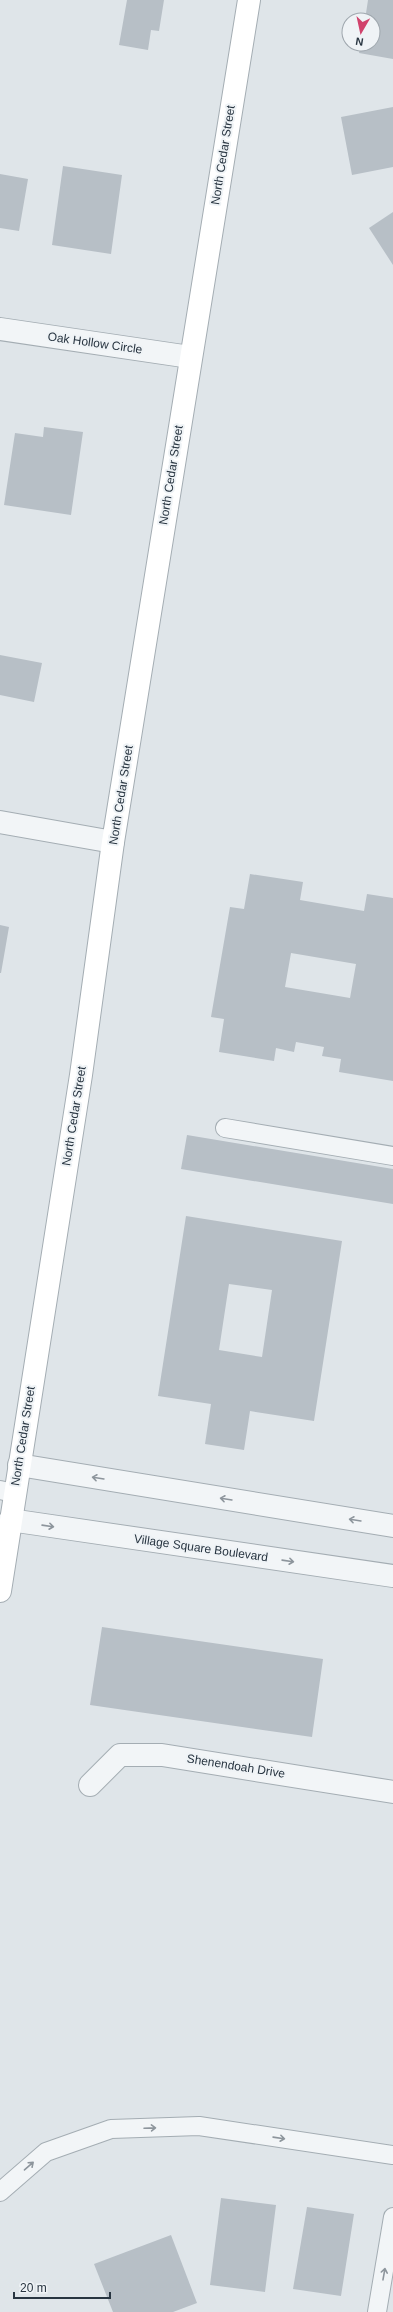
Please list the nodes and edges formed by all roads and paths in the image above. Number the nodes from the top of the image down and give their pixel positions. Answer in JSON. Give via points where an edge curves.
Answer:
{"nodes":[{"id":1,"x":249,"y":0,"type":"edge"},
{"id":2,"x":0,"y":329,"type":"edge"},
{"id":3,"x":190,"y":357,"type":"junction"},
{"id":4,"x":0,"y":822,"type":"edge"},
{"id":5,"x":113,"y":842,"type":"junction"},
{"id":6,"x":225,"y":1128,"type":"dead end"},
{"id":7,"x":393,"y":1156,"type":"edge"},
{"id":8,"x":19,"y":1465,"type":"junction"},
{"id":9,"x":7,"y":1492,"type":"edge"},
{"id":10,"x":10,"y":1520,"type":"junction"},
{"id":11,"x":393,"y":1526,"type":"edge"},
{"id":12,"x":393,"y":1576,"type":"edge"},
{"id":13,"x":0,"y":1591,"type":"edge"},
{"id":14,"x":90,"y":1786,"type":"dead end"},
{"id":15,"x":393,"y":1792,"type":"edge"},
{"id":16,"x":393,"y":2155,"type":"edge"},
{"id":17,"x":0,"y":2192,"type":"edge"},
{"id":18,"x":393,"y":2217,"type":"edge"},
{"id":19,"x":377,"y":2312,"type":"edge"}],
"edges":[{"from":1,"to":3,"type":"street","name":"North Cedar Street"},
{"from":2,"to":3,"type":"street","name":"Oak Hollow Circle"},
{"from":3,"to":5,"type":"street","name":"North Cedar Street"},
{"from":4,"to":5,"type":"street"},
{"from":5,"to":8,"type":"street","name":"North Cedar Street","via":[[81,1076]]},
{"from":6,"to":7,"type":"lane"},
{"from":8,"to":9,"type":"street","name":"North Cedar Street"},
{"from":11,"to":8,"type":"street","one_way":true},
{"from":9,"to":10,"type":"street","name":"North Cedar Street"},
{"from":10,"to":12,"type":"street","name":"Village Square Boulevard","one_way":true},
{"from":10,"to":13,"type":"street","name":"North Cedar Street"},
{"from":14,"to":15,"type":"street","name":"Shenendoah Drive","via":[[120,1755],[162,1754]]},
{"from":17,"to":16,"type":"lane","one_way":true,"via":[[46,2152],[111,2129],[199,2126]]},
{"from":19,"to":18,"type":"lane","one_way":true}]}
